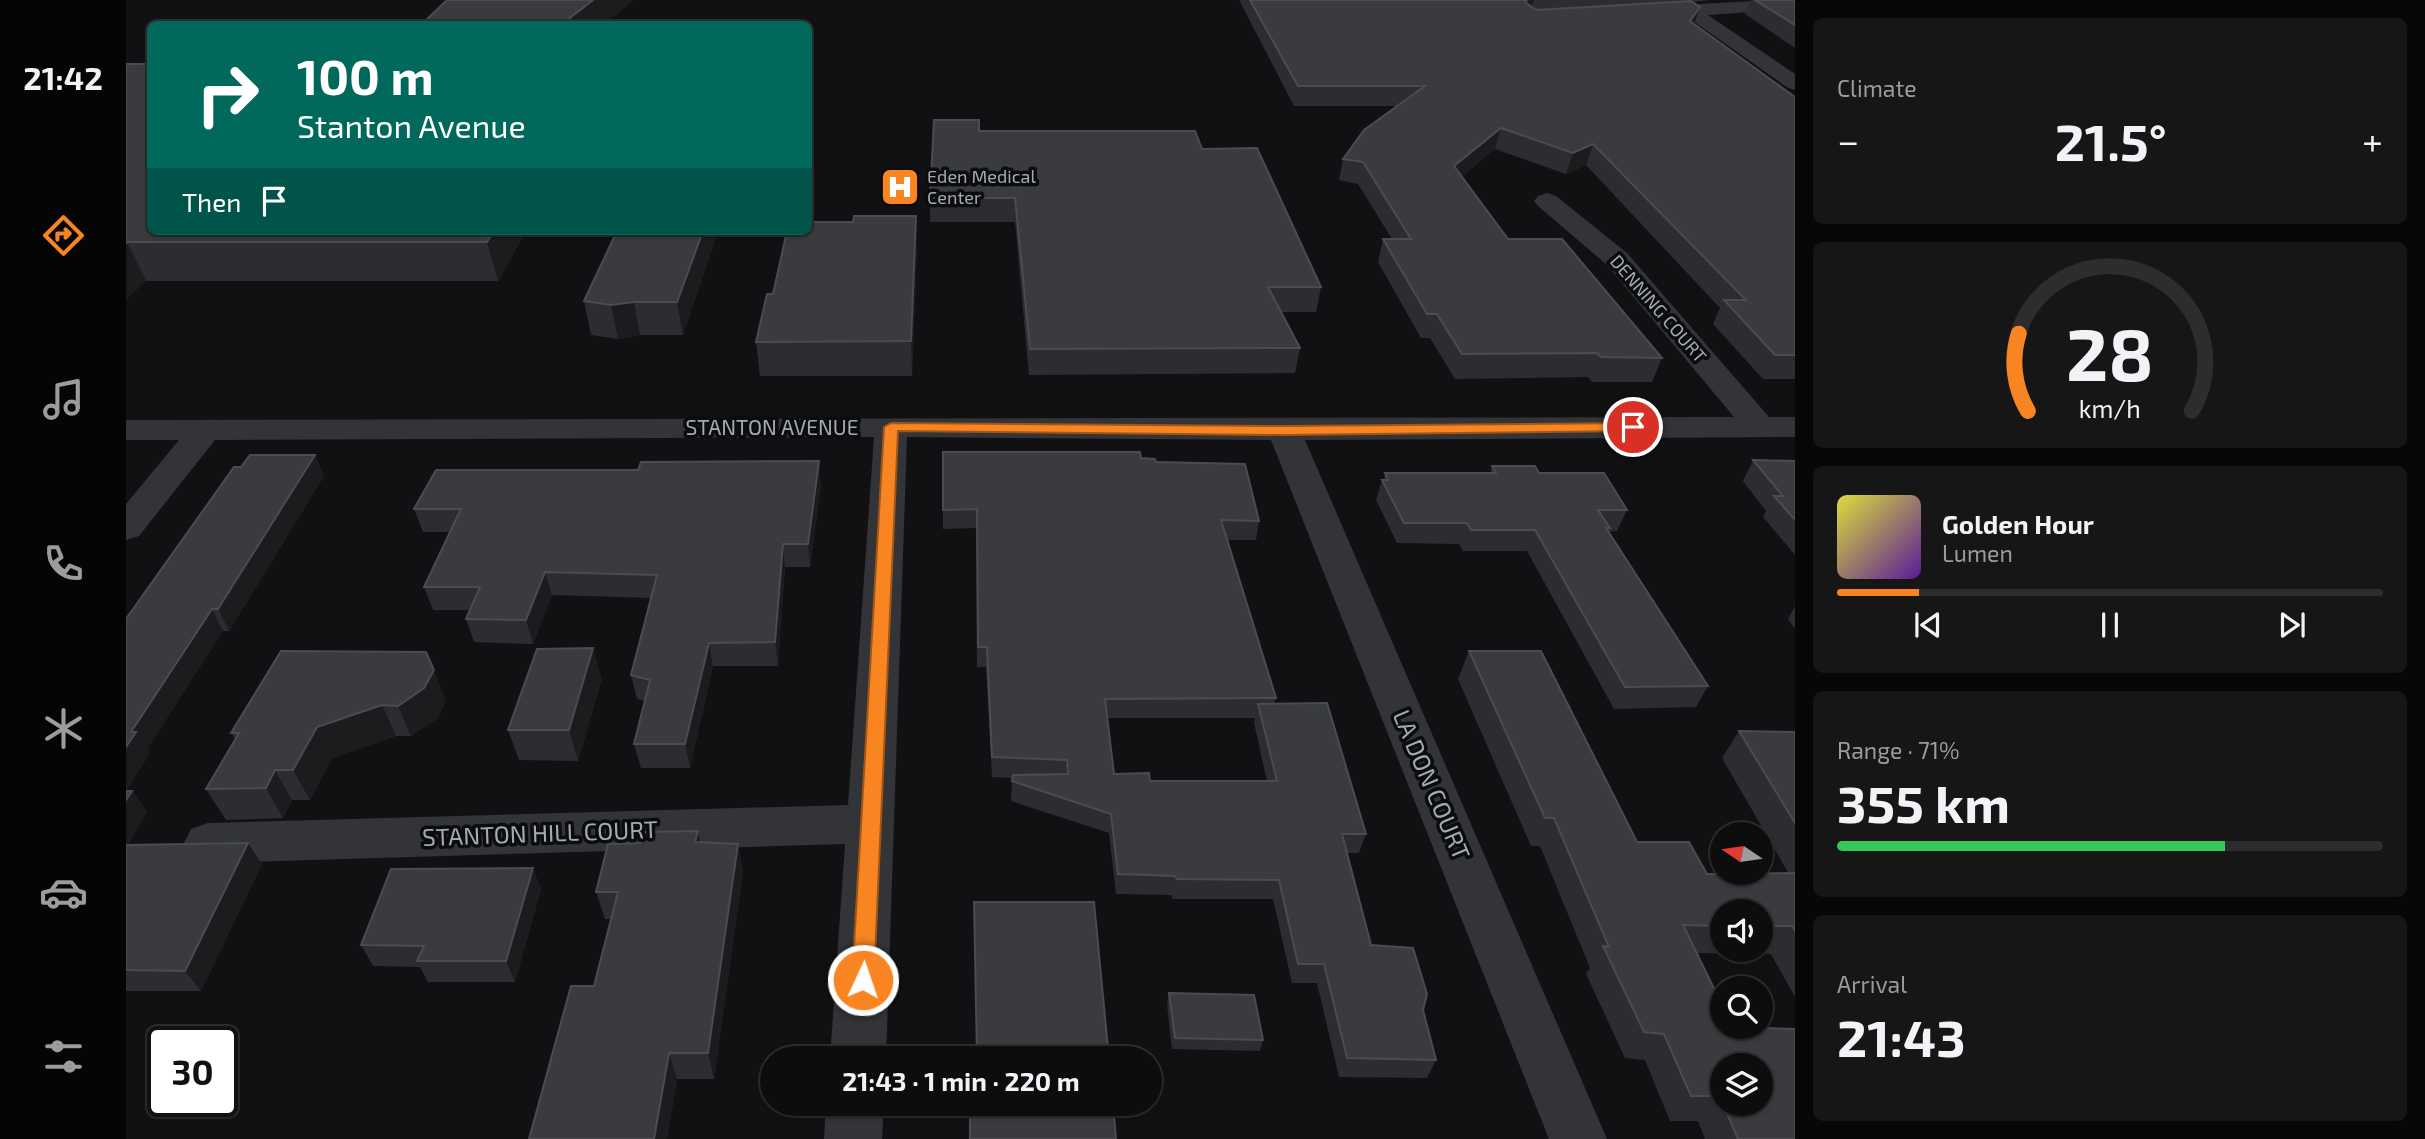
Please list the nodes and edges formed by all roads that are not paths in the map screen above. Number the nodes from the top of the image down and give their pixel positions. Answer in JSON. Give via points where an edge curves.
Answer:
{"nodes":[{"id":1,"x":1795,"y":4,"type":"edge"},
{"id":2,"x":1689,"y":10,"type":"junction"},
{"id":3,"x":1625,"y":14,"type":"edge"},
{"id":4,"x":1795,"y":84,"type":"edge"},
{"id":5,"x":1547,"y":201,"type":"dead end"},
{"id":6,"x":891,"y":427,"type":"junction"},
{"id":7,"x":1760,"y":427,"type":"junction"},
{"id":8,"x":1795,"y":427,"type":"edge"},
{"id":9,"x":126,"y":430,"type":"edge"},
{"id":10,"x":205,"y":430,"type":"junction"},
{"id":11,"x":1284,"y":430,"type":"junction"},
{"id":12,"x":126,"y":528,"type":"edge"},
{"id":13,"x":872,"y":824,"type":"junction"},
{"id":14,"x":208,"y":843,"type":"edge"},
{"id":15,"x":859,"y":1046,"type":"edge"},
{"id":16,"x":854,"y":1116,"type":"edge"},
{"id":17,"x":853,"y":1139,"type":"edge"},
{"id":18,"x":1578,"y":1139,"type":"edge"}],
"edges":[{"from":1,"to":2,"type":"street"},
{"from":2,"to":3,"type":"street"},
{"from":2,"to":4,"type":"street"},
{"from":5,"to":7,"type":"street","name":"DENNING COURT","via":[[1617,259]]},
{"from":6,"to":10,"type":"street","name":"STANTON AVENUE"},
{"from":6,"to":11,"type":"street","name":"STANTON AVENUE"},
{"from":6,"to":13,"type":"street"},
{"from":7,"to":8,"type":"street","name":"STANTON AVENUE"},
{"from":7,"to":11,"type":"street","name":"STANTON AVENUE"},
{"from":9,"to":10,"type":"street","name":"STANTON AVENUE"},
{"from":10,"to":12,"type":"street"},
{"from":11,"to":18,"type":"street","name":"LA DON COURT"},
{"from":13,"to":14,"type":"street","name":"STANTON HILL COURT"},
{"from":13,"to":15,"type":"street"},
{"from":16,"to":17,"type":"street"}]}
